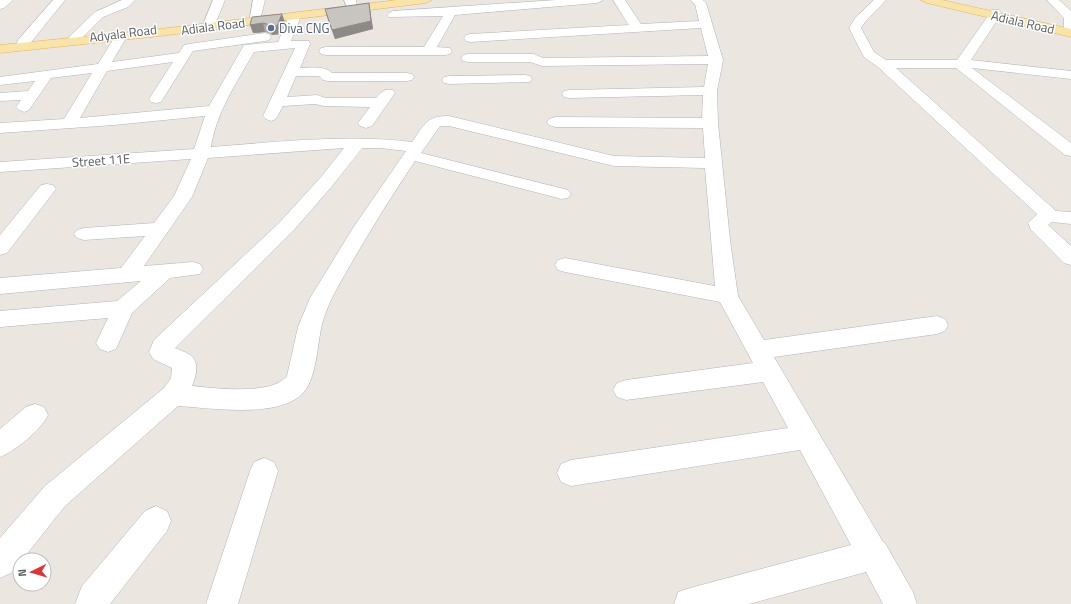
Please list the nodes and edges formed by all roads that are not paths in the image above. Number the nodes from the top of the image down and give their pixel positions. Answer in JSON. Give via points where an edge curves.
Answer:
{"nodes":[{"id":1,"x":7,"y":0,"type":"edge"},
{"id":2,"x":59,"y":0,"type":"edge"},
{"id":3,"x":130,"y":0,"type":"edge"},
{"id":4,"x":219,"y":0,"type":"edge"},
{"id":5,"x":259,"y":0,"type":"edge"},
{"id":6,"x":426,"y":0,"type":"edge"},
{"id":7,"x":597,"y":0,"type":"edge"},
{"id":8,"x":619,"y":0,"type":"edge"},
{"id":9,"x":696,"y":0,"type":"edge"},
{"id":10,"x":880,"y":0,"type":"edge"},
{"id":11,"x":927,"y":0,"type":"edge"},
{"id":12,"x":943,"y":0,"type":"edge"},
{"id":13,"x":1053,"y":0,"type":"edge"},
{"id":14,"x":350,"y":2,"type":"edge"},
{"id":15,"x":523,"y":3,"type":"edge"},
{"id":16,"x":0,"y":6,"type":"edge"},
{"id":17,"x":391,"y":10,"type":"edge"},
{"id":18,"x":451,"y":12,"type":"junction"},
{"id":19,"x":995,"y":14,"type":"junction"},
{"id":20,"x":295,"y":16,"type":"junction"},
{"id":21,"x":256,"y":17,"type":"junction"},
{"id":22,"x":210,"y":22,"type":"junction"},
{"id":23,"x":707,"y":24,"type":"junction"},
{"id":24,"x":637,"y":28,"type":"junction"},
{"id":25,"x":1071,"y":31,"type":"edge"},
{"id":26,"x":530,"y":35,"type":"junction"},
{"id":27,"x":74,"y":38,"type":"junction"},
{"id":28,"x":120,"y":38,"type":"junction"},
{"id":29,"x":470,"y":38,"type":"dead end"},
{"id":30,"x":286,"y":39,"type":"junction"},
{"id":31,"x":23,"y":43,"type":"junction"},
{"id":32,"x":0,"y":45,"type":"edge"},
{"id":33,"x":0,"y":50,"type":"edge"},
{"id":34,"x":326,"y":51,"type":"dead end"},
{"id":35,"x":428,"y":51,"type":"junction"},
{"id":36,"x":445,"y":51,"type":"dead end"},
{"id":37,"x":182,"y":56,"type":"junction"},
{"id":38,"x":468,"y":58,"type":"dead end"},
{"id":39,"x":531,"y":58,"type":"junction"},
{"id":40,"x":716,"y":60,"type":"junction"},
{"id":41,"x":962,"y":63,"type":"junction"},
{"id":42,"x":883,"y":64,"type":"junction"},
{"id":43,"x":102,"y":67,"type":"junction"},
{"id":44,"x":291,"y":72,"type":"junction"},
{"id":45,"x":1049,"y":73,"type":"junction"},
{"id":46,"x":46,"y":75,"type":"junction"},
{"id":47,"x":1071,"y":75,"type":"edge"},
{"id":48,"x":449,"y":80,"type":"dead end"},
{"id":49,"x":0,"y":81,"type":"edge"},
{"id":50,"x":1071,"y":88,"type":"edge"},
{"id":51,"x":710,"y":91,"type":"junction"},
{"id":52,"x":569,"y":94,"type":"dead end"},
{"id":53,"x":0,"y":97,"type":"edge"},
{"id":54,"x":156,"y":99,"type":"dead end"},
{"id":55,"x":278,"y":102,"type":"junction"},
{"id":56,"x":381,"y":103,"type":"junction"},
{"id":57,"x":215,"y":110,"type":"junction"},
{"id":58,"x":272,"y":116,"type":"dead end"},
{"id":59,"x":555,"y":122,"type":"dead end"},
{"id":60,"x":69,"y":123,"type":"junction"},
{"id":61,"x":710,"y":123,"type":"junction"},
{"id":62,"x":0,"y":128,"type":"edge"},
{"id":63,"x":362,"y":133,"type":"junction"},
{"id":64,"x":414,"y":151,"type":"junction"},
{"id":65,"x":1071,"y":151,"type":"edge"},
{"id":66,"x":202,"y":153,"type":"junction"},
{"id":67,"x":713,"y":163,"type":"junction"},
{"id":68,"x":0,"y":167,"type":"edge"},
{"id":69,"x":47,"y":189,"type":"dead end"},
{"id":70,"x":562,"y":194,"type":"dead end"},
{"id":71,"x":1049,"y":215,"type":"junction"},
{"id":72,"x":1071,"y":218,"type":"edge"},
{"id":73,"x":160,"y":229,"type":"junction"},
{"id":74,"x":84,"y":234,"type":"dead end"},
{"id":75,"x":0,"y":248,"type":"edge"},
{"id":76,"x":1071,"y":258,"type":"edge"},
{"id":77,"x":565,"y":266,"type":"dead end"},
{"id":78,"x":193,"y":269,"type":"dead end"},
{"id":79,"x":165,"y":271,"type":"junction"},
{"id":80,"x":128,"y":274,"type":"junction"},
{"id":81,"x":0,"y":286,"type":"edge"},
{"id":82,"x":727,"y":296,"type":"junction"},
{"id":83,"x":122,"y":308,"type":"junction"},
{"id":84,"x":0,"y":319,"type":"edge"},
{"id":85,"x":937,"y":325,"type":"dead end"},
{"id":86,"x":108,"y":343,"type":"dead end"},
{"id":87,"x":757,"y":350,"type":"junction"},
{"id":88,"x":770,"y":371,"type":"junction"},
{"id":89,"x":626,"y":390,"type":"dead end"},
{"id":90,"x":173,"y":395,"type":"junction"},
{"id":91,"x":35,"y":415,"type":"dead end"},
{"id":92,"x":807,"y":437,"type":"junction"},
{"id":93,"x":0,"y":445,"type":"edge"},
{"id":94,"x":264,"y":471,"type":"dead end"},
{"id":95,"x":571,"y":472,"type":"dead end"},
{"id":96,"x":156,"y":521,"type":"dead end"},
{"id":97,"x":874,"y":554,"type":"junction"},
{"id":98,"x":0,"y":562,"type":"edge"},
{"id":99,"x":91,"y":604,"type":"edge"},
{"id":100,"x":222,"y":604,"type":"edge"},
{"id":101,"x":690,"y":604,"type":"edge"},
{"id":102,"x":901,"y":604,"type":"edge"}],
"edges":[{"from":1,"to":16,"type":"street"},
{"from":2,"to":31,"type":"street"},
{"from":3,"to":27,"type":"street","via":[[93,19]]},
{"from":4,"to":22,"type":"street"},
{"from":5,"to":21,"type":"street"},
{"from":6,"to":17,"type":"main road","name":"Adiala Road"},
{"from":7,"to":15,"type":"street"},
{"from":8,"to":24,"type":"street"},
{"from":9,"to":23,"type":"street","via":[[700,3]]},
{"from":10,"to":42,"type":"street","via":[[855,28],[869,54]]},
{"from":11,"to":19,"type":"main road","name":"Adiala Road"},
{"from":12,"to":19,"type":"main road"},
{"from":13,"to":25,"type":"street","via":[[1070,17]]},
{"from":14,"to":17,"type":"main road","name":"Adyala Road"},
{"from":14,"to":21,"type":"main road","name":"Adyala Road"},
{"from":15,"to":18,"type":"street"},
{"from":15,"to":26,"type":"street"},
{"from":17,"to":18,"type":"street"},
{"from":17,"to":20,"type":"main road","name":"Adiala Road"},
{"from":18,"to":35,"type":"street"},
{"from":19,"to":25,"type":"main road","name":"Adiala Road"},
{"from":19,"to":41,"type":"street"},
{"from":20,"to":28,"type":"main road","name":"Adiala Road"},
{"from":20,"to":30,"type":"street"},
{"from":21,"to":22,"type":"main road","name":"Adyala Road"},
{"from":22,"to":27,"type":"main road","name":"Adyala Road"},
{"from":23,"to":24,"type":"street"},
{"from":23,"to":40,"type":"street"},
{"from":24,"to":26,"type":"street"},
{"from":26,"to":29,"type":"street"},
{"from":26,"to":39,"type":"street"},
{"from":27,"to":31,"type":"main road","name":"Adyala Road"},
{"from":28,"to":33,"type":"main road","name":"Adiala Road"},
{"from":28,"to":43,"type":"street"},
{"from":30,"to":37,"type":"street","via":[[192,47]]},
{"from":30,"to":44,"type":"street","via":[[304,44]]},
{"from":30,"to":57,"type":"street","via":[[249,48]]},
{"from":31,"to":32,"type":"main road","name":"Adyala Road"},
{"from":34,"to":35,"type":"street","via":[[384,44]]},
{"from":35,"to":36,"type":"street"},
{"from":37,"to":43,"type":"street"},
{"from":37,"to":54,"type":"street"},
{"from":38,"to":39,"type":"street"},
{"from":39,"to":40,"type":"street","via":[[542,62]]},
{"from":39,"to":48,"type":"street","via":[[525,86]]},
{"from":40,"to":51,"type":"street"},
{"from":41,"to":42,"type":"street"},
{"from":41,"to":45,"type":"street"},
{"from":41,"to":65,"type":"street","via":[[962,68]]},
{"from":42,"to":71,"type":"street"},
{"from":43,"to":46,"type":"street"},
{"from":43,"to":60,"type":"street"},
{"from":44,"to":55,"type":"street"},
{"from":44,"to":56,"type":"street","via":[[323,72],[328,77],[403,77]]},
{"from":45,"to":47,"type":"street"},
{"from":45,"to":50,"type":"street"},
{"from":46,"to":49,"type":"street"},
{"from":46,"to":53,"type":"street","via":[[28,101]]},
{"from":51,"to":52,"type":"street"},
{"from":51,"to":61,"type":"street"},
{"from":55,"to":56,"type":"street","via":[[317,99],[324,102]]},
{"from":55,"to":58,"type":"street"},
{"from":56,"to":63,"type":"street"},
{"from":57,"to":60,"type":"street"},
{"from":57,"to":66,"type":"street","via":[[202,146]]},
{"from":59,"to":61,"type":"street"},
{"from":60,"to":62,"type":"street"},
{"from":61,"to":67,"type":"street"},
{"from":63,"to":64,"type":"street","name":"Street 11E","via":[[380,143]]},
{"from":63,"to":66,"type":"street","name":"Street 11E","via":[[333,143]]},
{"from":63,"to":90,"type":"street","via":[[326,182],[286,227],[162,346],[162,352],[183,362],[186,369]]},
{"from":64,"to":67,"type":"street","via":[[434,123],[439,121],[614,162]]},
{"from":64,"to":70,"type":"street","name":"Street 11E"},
{"from":64,"to":90,"type":"street","via":[[364,224],[317,306],[309,326],[299,376],[292,388],[278,396],[246,399]]},
{"from":66,"to":68,"type":"street","name":"Street 11E"},
{"from":66,"to":73,"type":"street","via":[[182,198]]},
{"from":67,"to":82,"type":"street"},
{"from":69,"to":75,"type":"street"},
{"from":71,"to":72,"type":"street"},
{"from":71,"to":76,"type":"street","via":[[1038,223],[1038,226]]},
{"from":73,"to":74,"type":"street"},
{"from":73,"to":80,"type":"street"},
{"from":77,"to":82,"type":"street"},
{"from":78,"to":79,"type":"street"},
{"from":79,"to":80,"type":"street"},
{"from":79,"to":83,"type":"street"},
{"from":80,"to":81,"type":"street"},
{"from":82,"to":87,"type":"street"},
{"from":83,"to":84,"type":"street"},
{"from":83,"to":86,"type":"street"},
{"from":85,"to":87,"type":"street"},
{"from":87,"to":88,"type":"street"},
{"from":88,"to":89,"type":"street"},
{"from":88,"to":92,"type":"street"},
{"from":90,"to":98,"type":"street","via":[[55,496]]},
{"from":91,"to":93,"type":"street"},
{"from":92,"to":95,"type":"street"},
{"from":92,"to":97,"type":"street"},
{"from":94,"to":100,"type":"street"},
{"from":96,"to":99,"type":"street"},
{"from":97,"to":101,"type":"street"},
{"from":97,"to":102,"type":"street"}]}
